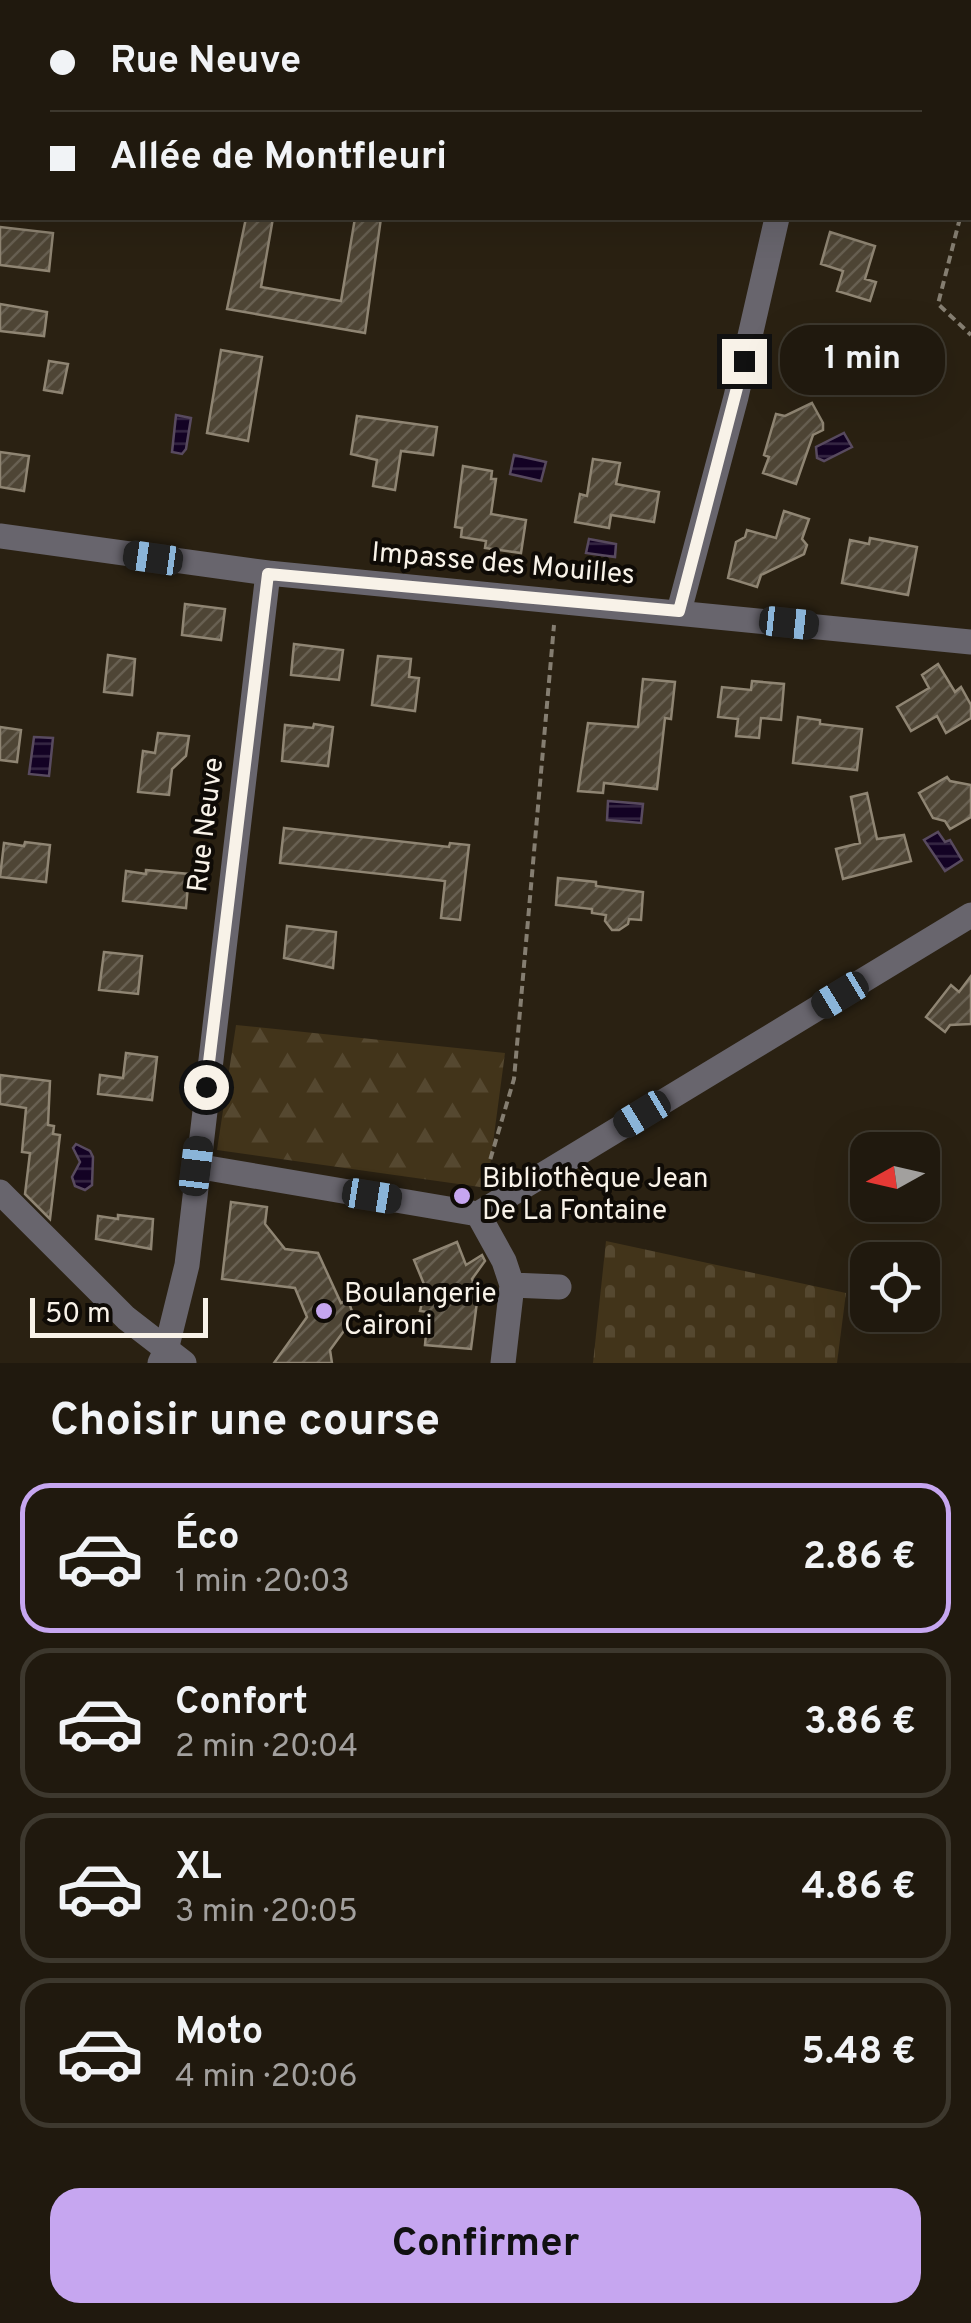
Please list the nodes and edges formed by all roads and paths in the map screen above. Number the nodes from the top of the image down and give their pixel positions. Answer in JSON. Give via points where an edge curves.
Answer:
{"nodes":[{"id":1,"x":777,"y":220,"type":"edge"},
{"id":2,"x":959,"y":220,"type":"edge"},
{"id":3,"x":971,"y":334,"type":"edge"},
{"id":4,"x":0,"y":536,"type":"edge"},
{"id":5,"x":268,"y":574,"type":"junction"},
{"id":6,"x":557,"y":600,"type":"junction"},
{"id":7,"x":679,"y":611,"type":"junction"},
{"id":8,"x":971,"y":642,"type":"edge"},
{"id":9,"x":971,"y":915,"type":"edge"},
{"id":10,"x":196,"y":1166,"type":"junction"},
{"id":11,"x":0,"y":1192,"type":"edge"},
{"id":12,"x":478,"y":1214,"type":"junction"},
{"id":13,"x":512,"y":1285,"type":"junction"},
{"id":14,"x":559,"y":1287,"type":"dead end"},
{"id":15,"x":170,"y":1359,"type":"edge"},
{"id":16,"x":503,"y":1363,"type":"edge"}],
"edges":[{"from":1,"to":7,"type":"street"},
{"from":2,"to":3,"type":"path","via":[[938,304]]},
{"from":4,"to":5,"type":"street"},
{"from":5,"to":6,"type":"street","name":"Impasse des Mouilles"},
{"from":5,"to":10,"type":"street","name":"Rue Neuve"},
{"from":6,"to":7,"type":"street","name":"Impasse des Mouilles"},
{"from":6,"to":12,"type":"path","via":[[514,1079]]},
{"from":7,"to":8,"type":"street","name":"Impasse des Mouilles"},
{"from":9,"to":12,"type":"street"},
{"from":10,"to":12,"type":"street"},
{"from":10,"to":15,"type":"street","name":"Rue Neuve"},
{"from":11,"to":15,"type":"street"},
{"from":12,"to":13,"type":"street"},
{"from":13,"to":14,"type":"street"},
{"from":13,"to":16,"type":"street"}]}
